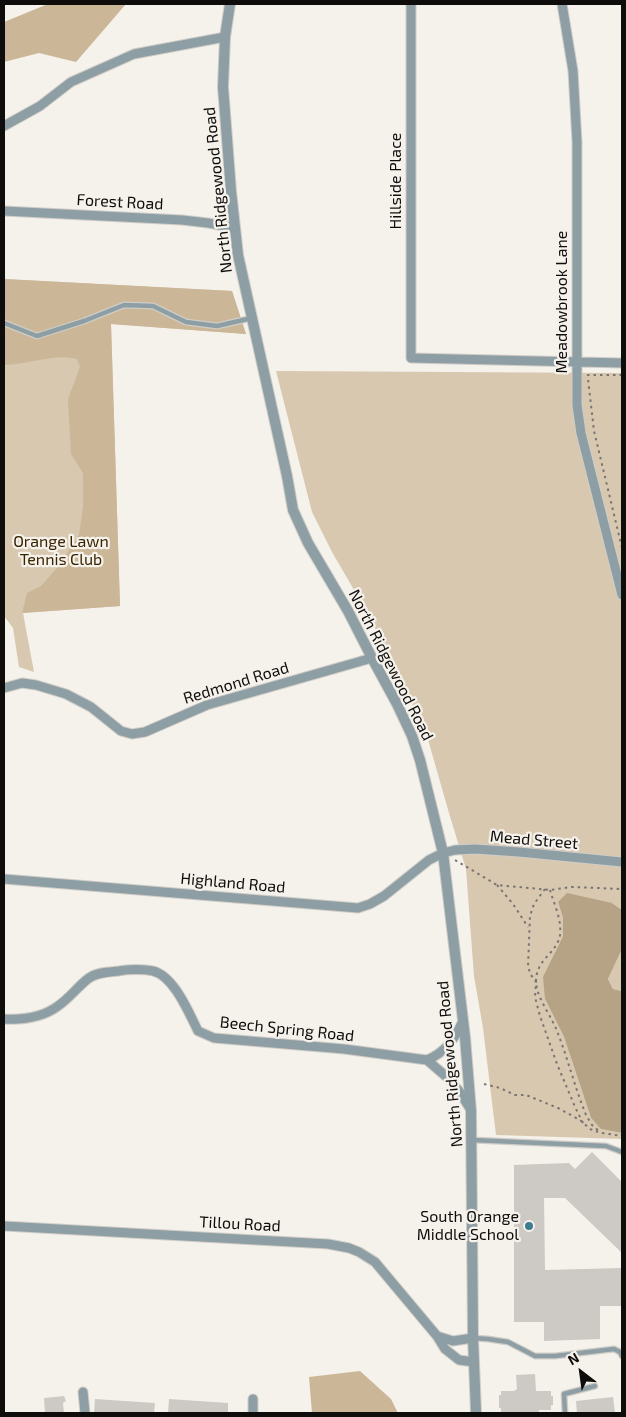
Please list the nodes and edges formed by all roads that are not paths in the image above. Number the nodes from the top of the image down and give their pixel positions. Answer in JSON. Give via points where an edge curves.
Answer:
{"nodes":[{"id":1,"x":230,"y":4,"type":"edge"},
{"id":2,"x":412,"y":4,"type":"edge"},
{"id":3,"x":562,"y":4,"type":"edge"},
{"id":4,"x":226,"y":37,"type":"junction"},
{"id":5,"x":4,"y":126,"type":"edge"},
{"id":6,"x":4,"y":211,"type":"edge"},
{"id":7,"x":235,"y":228,"type":"junction"},
{"id":8,"x":252,"y":318,"type":"junction"},
{"id":9,"x":4,"y":323,"type":"edge"},
{"id":10,"x":578,"y":363,"type":"junction"},
{"id":11,"x":622,"y":364,"type":"edge"},
{"id":12,"x":622,"y":595,"type":"edge"},
{"id":13,"x":372,"y":658,"type":"junction"},
{"id":14,"x":4,"y":688,"type":"edge"},
{"id":15,"x":444,"y":853,"type":"junction"},
{"id":16,"x":622,"y":862,"type":"edge"},
{"id":17,"x":4,"y":879,"type":"edge"},
{"id":18,"x":4,"y":1019,"type":"edge"},
{"id":19,"x":463,"y":1020,"type":"junction"},
{"id":20,"x":428,"y":1060,"type":"junction"},
{"id":21,"x":471,"y":1111,"type":"junction"},
{"id":22,"x":472,"y":1140,"type":"junction"},
{"id":23,"x":622,"y":1152,"type":"edge"},
{"id":24,"x":4,"y":1226,"type":"edge"},
{"id":25,"x":437,"y":1336,"type":"junction"},
{"id":26,"x":473,"y":1338,"type":"junction"},
{"id":27,"x":622,"y":1356,"type":"edge"},
{"id":28,"x":474,"y":1362,"type":"junction"},
{"id":29,"x":595,"y":1386,"type":"dead end"},
{"id":30,"x":83,"y":1392,"type":"dead end"},
{"id":31,"x":253,"y":1398,"type":"dead end"},
{"id":32,"x":85,"y":1413,"type":"edge"},
{"id":33,"x":253,"y":1413,"type":"edge"},
{"id":34,"x":476,"y":1413,"type":"edge"},
{"id":35,"x":565,"y":1413,"type":"edge"}],
"edges":[{"from":1,"to":4,"type":"street","name":"North Ridgewood Road"},
{"from":2,"to":10,"type":"street","name":"Hillside Place","via":[[410,358]]},
{"from":3,"to":10,"type":"street","name":"Meadowbrook Lane","via":[[573,71],[577,125]]},
{"from":4,"to":5,"type":"street","via":[[134,54],[71,82],[40,106]]},
{"from":4,"to":7,"type":"street","name":"North Ridgewood Road","via":[[223,87]]},
{"from":6,"to":7,"type":"street","name":"Forest Road","via":[[182,220]]},
{"from":7,"to":8,"type":"street","name":"North Ridgewood Road"},
{"from":8,"to":9,"type":"lane","via":[[216,326],[186,322],[153,306],[124,305],[37,336]]},
{"from":8,"to":13,"type":"street","name":"North Ridgewood Road","via":[[293,510]]},
{"from":10,"to":11,"type":"street"},
{"from":10,"to":12,"type":"street","name":"Meadowbrook Lane","via":[[580,433]]},
{"from":13,"to":14,"type":"street","name":"Redmond Road","via":[[207,704],[138,734],[121,731],[91,707],[66,694],[22,683]]},
{"from":13,"to":15,"type":"street","name":"North Ridgewood Road","via":[[412,736]]},
{"from":15,"to":16,"type":"street","name":"Mead Street","via":[[474,849]]},
{"from":15,"to":17,"type":"street","name":"Highland Road","via":[[429,860],[384,896],[358,908]]},
{"from":15,"to":19,"type":"street","name":"North Ridgewood Road"},
{"from":18,"to":20,"type":"street","name":"Beech Spring Road","via":[[21,1020],[42,1015],[99,973],[154,971],[168,980],[198,1031],[214,1038]]},
{"from":19,"to":20,"type":"street","via":[[453,1040]]},
{"from":19,"to":21,"type":"street","name":"North Ridgewood Road"},
{"from":20,"to":21,"type":"street","via":[[459,1091]]},
{"from":21,"to":22,"type":"street","name":"North Ridgewood Road"},
{"from":22,"to":23,"type":"lane","via":[[606,1146]]},
{"from":22,"to":26,"type":"street","name":"North Ridgewood Road"},
{"from":24,"to":25,"type":"street","name":"Tillou Road","via":[[328,1244],[349,1248],[375,1262]]},
{"from":25,"to":26,"type":"street","via":[[453,1341]]},
{"from":25,"to":28,"type":"street","name":"Tillou Road","via":[[444,1349],[459,1360]]},
{"from":26,"to":27,"type":"lane","via":[[508,1342],[535,1356],[614,1349]]},
{"from":26,"to":28,"type":"street","name":"North Ridgewood Road"},
{"from":28,"to":34,"type":"street","name":"North Ridgewood Road"},
{"from":29,"to":35,"type":"lane","via":[[564,1394]]},
{"from":30,"to":32,"type":"street"},
{"from":31,"to":33,"type":"street"}]}
